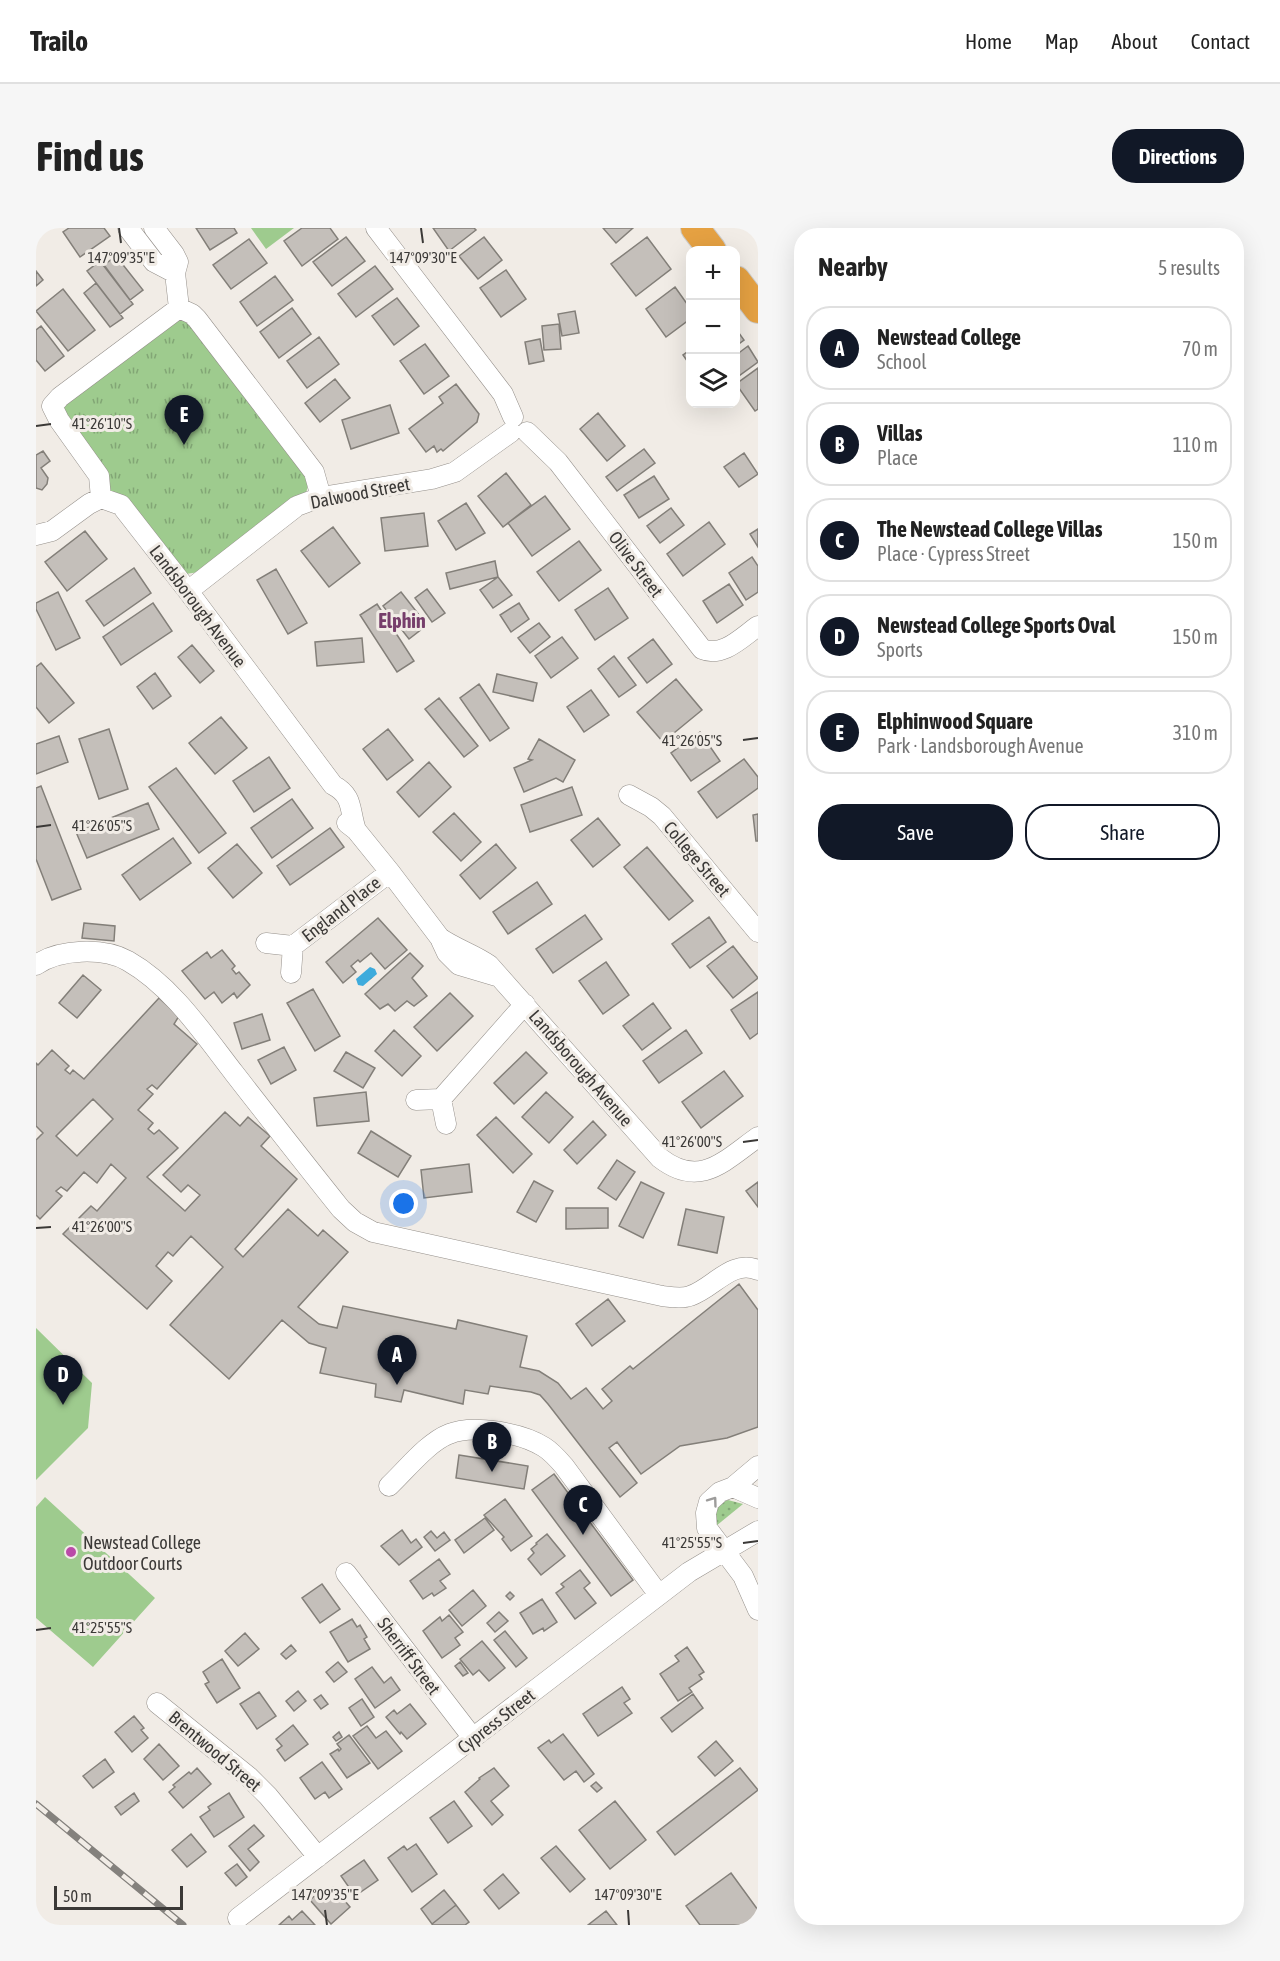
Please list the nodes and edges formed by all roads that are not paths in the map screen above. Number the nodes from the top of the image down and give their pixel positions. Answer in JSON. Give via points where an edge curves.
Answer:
{"nodes":[{"id":1,"x":128,"y":228,"type":"edge"},
{"id":2,"x":154,"y":228,"type":"edge"},
{"id":3,"x":376,"y":228,"type":"edge"},
{"id":4,"x":695,"y":228,"type":"edge"},
{"id":5,"x":709,"y":246,"type":"edge"},
{"id":6,"x":175,"y":273,"type":"junction"},
{"id":7,"x":740,"y":286,"type":"edge"},
{"id":8,"x":179,"y":308,"type":"junction"},
{"id":9,"x":758,"y":309,"type":"edge"},
{"id":10,"x":44,"y":403,"type":"edge"},
{"id":11,"x":517,"y":427,"type":"junction"},
{"id":12,"x":321,"y":497,"type":"junction"},
{"id":13,"x":101,"y":498,"type":"junction"},
{"id":14,"x":36,"y":535,"type":"edge"},
{"id":15,"x":188,"y":591,"type":"junction"},
{"id":16,"x":758,"y":626,"type":"edge"},
{"id":17,"x":628,"y":795,"type":"dead end"},
{"id":18,"x":390,"y":872,"type":"junction"},
{"id":19,"x":758,"y":932,"type":"edge"},
{"id":20,"x":266,"y":943,"type":"dead end"},
{"id":21,"x":293,"y":946,"type":"junction"},
{"id":22,"x":36,"y":965,"type":"edge"},
{"id":23,"x":291,"y":973,"type":"dead end"},
{"id":24,"x":525,"y":1004,"type":"junction"},
{"id":25,"x":441,"y":1099,"type":"junction"},
{"id":26,"x":416,"y":1100,"type":"dead end"},
{"id":27,"x":446,"y":1125,"type":"dead end"},
{"id":28,"x":758,"y":1137,"type":"edge"},
{"id":29,"x":758,"y":1270,"type":"edge"},
{"id":30,"x":758,"y":1466,"type":"edge"},
{"id":31,"x":389,"y":1486,"type":"dead end"},
{"id":32,"x":733,"y":1487,"type":"junction"},
{"id":33,"x":758,"y":1498,"type":"edge"},
{"id":34,"x":758,"y":1531,"type":"edge"},
{"id":35,"x":725,"y":1551,"type":"junction"},
{"id":36,"x":346,"y":1573,"type":"dead end"},
{"id":37,"x":659,"y":1595,"type":"junction"},
{"id":38,"x":758,"y":1610,"type":"edge"},
{"id":39,"x":157,"y":1703,"type":"dead end"},
{"id":40,"x":472,"y":1738,"type":"junction"},
{"id":41,"x":318,"y":1857,"type":"junction"},
{"id":42,"x":238,"y":1918,"type":"dead end"}],
"edges":[{"from":1,"to":6,"type":"street","via":[[154,262]]},
{"from":2,"to":6,"type":"street","via":[[178,262]]},
{"from":3,"to":11,"type":"street","name":"Olive Street","via":[[503,394]]},
{"from":4,"to":5,"type":"highway"},
{"from":6,"to":8,"type":"street"},
{"from":7,"to":9,"type":"highway"},
{"from":8,"to":10,"type":"street","via":[[60,397]]},
{"from":8,"to":12,"type":"street","via":[[197,319],[314,472]]},
{"from":10,"to":13,"type":"street","via":[[99,476]]},
{"from":11,"to":12,"type":"street","name":"Dalwood Street","via":[[455,472]]},
{"from":11,"to":16,"type":"street","name":"Olive Street","via":[[558,462],[702,649],[718,652],[728,648]]},
{"from":12,"to":15,"type":"street","name":"Dalwood Street","via":[[297,506]]},
{"from":13,"to":14,"type":"street","via":[[52,531]]},
{"from":13,"to":15,"type":"street","name":"Landsborough Avenue","via":[[121,506]]},
{"from":15,"to":18,"type":"street","name":"Landsborough Avenue","via":[[333,785],[344,791],[356,830]]},
{"from":17,"to":19,"type":"street","name":"College Street","via":[[662,816]]},
{"from":18,"to":21,"type":"street","name":"England Place"},
{"from":18,"to":24,"type":"street","name":"Landsborough Avenue","via":[[440,938],[489,965]]},
{"from":20,"to":21,"type":"street","name":"England Place"},
{"from":21,"to":23,"type":"street","name":"England Place"},
{"from":22,"to":29,"type":"street","via":[[78,951],[106,953],[146,973],[194,1020],[341,1209],[373,1232],[662,1296],[692,1295],[735,1268]]},
{"from":24,"to":25,"type":"street"},
{"from":24,"to":28,"type":"street","name":"Landsborough Avenue","via":[[673,1168],[694,1172],[716,1168]]},
{"from":25,"to":26,"type":"street"},
{"from":25,"to":27,"type":"street"},
{"from":30,"to":32,"type":"street"},
{"from":31,"to":37,"type":"street","via":[[433,1443],[448,1434],[482,1430],[531,1440],[557,1458]]},
{"from":32,"to":33,"type":"street"},
{"from":35,"to":32,"type":"street","one_way":true,"via":[[707,1528],[706,1513],[709,1502]]},
{"from":34,"to":35,"type":"street","name":"Cypress Street"},
{"from":35,"to":37,"type":"street","name":"Cypress Street"},
{"from":35,"to":38,"type":"street","via":[[743,1576]]},
{"from":36,"to":40,"type":"street","name":"Sherriff Street"},
{"from":37,"to":40,"type":"street","name":"Cypress Street"},
{"from":39,"to":41,"type":"street","name":"Brentwood Street","via":[[249,1777]]},
{"from":40,"to":41,"type":"street","name":"Cypress Street"},
{"from":41,"to":42,"type":"street","name":"Cypress Street"}]}
